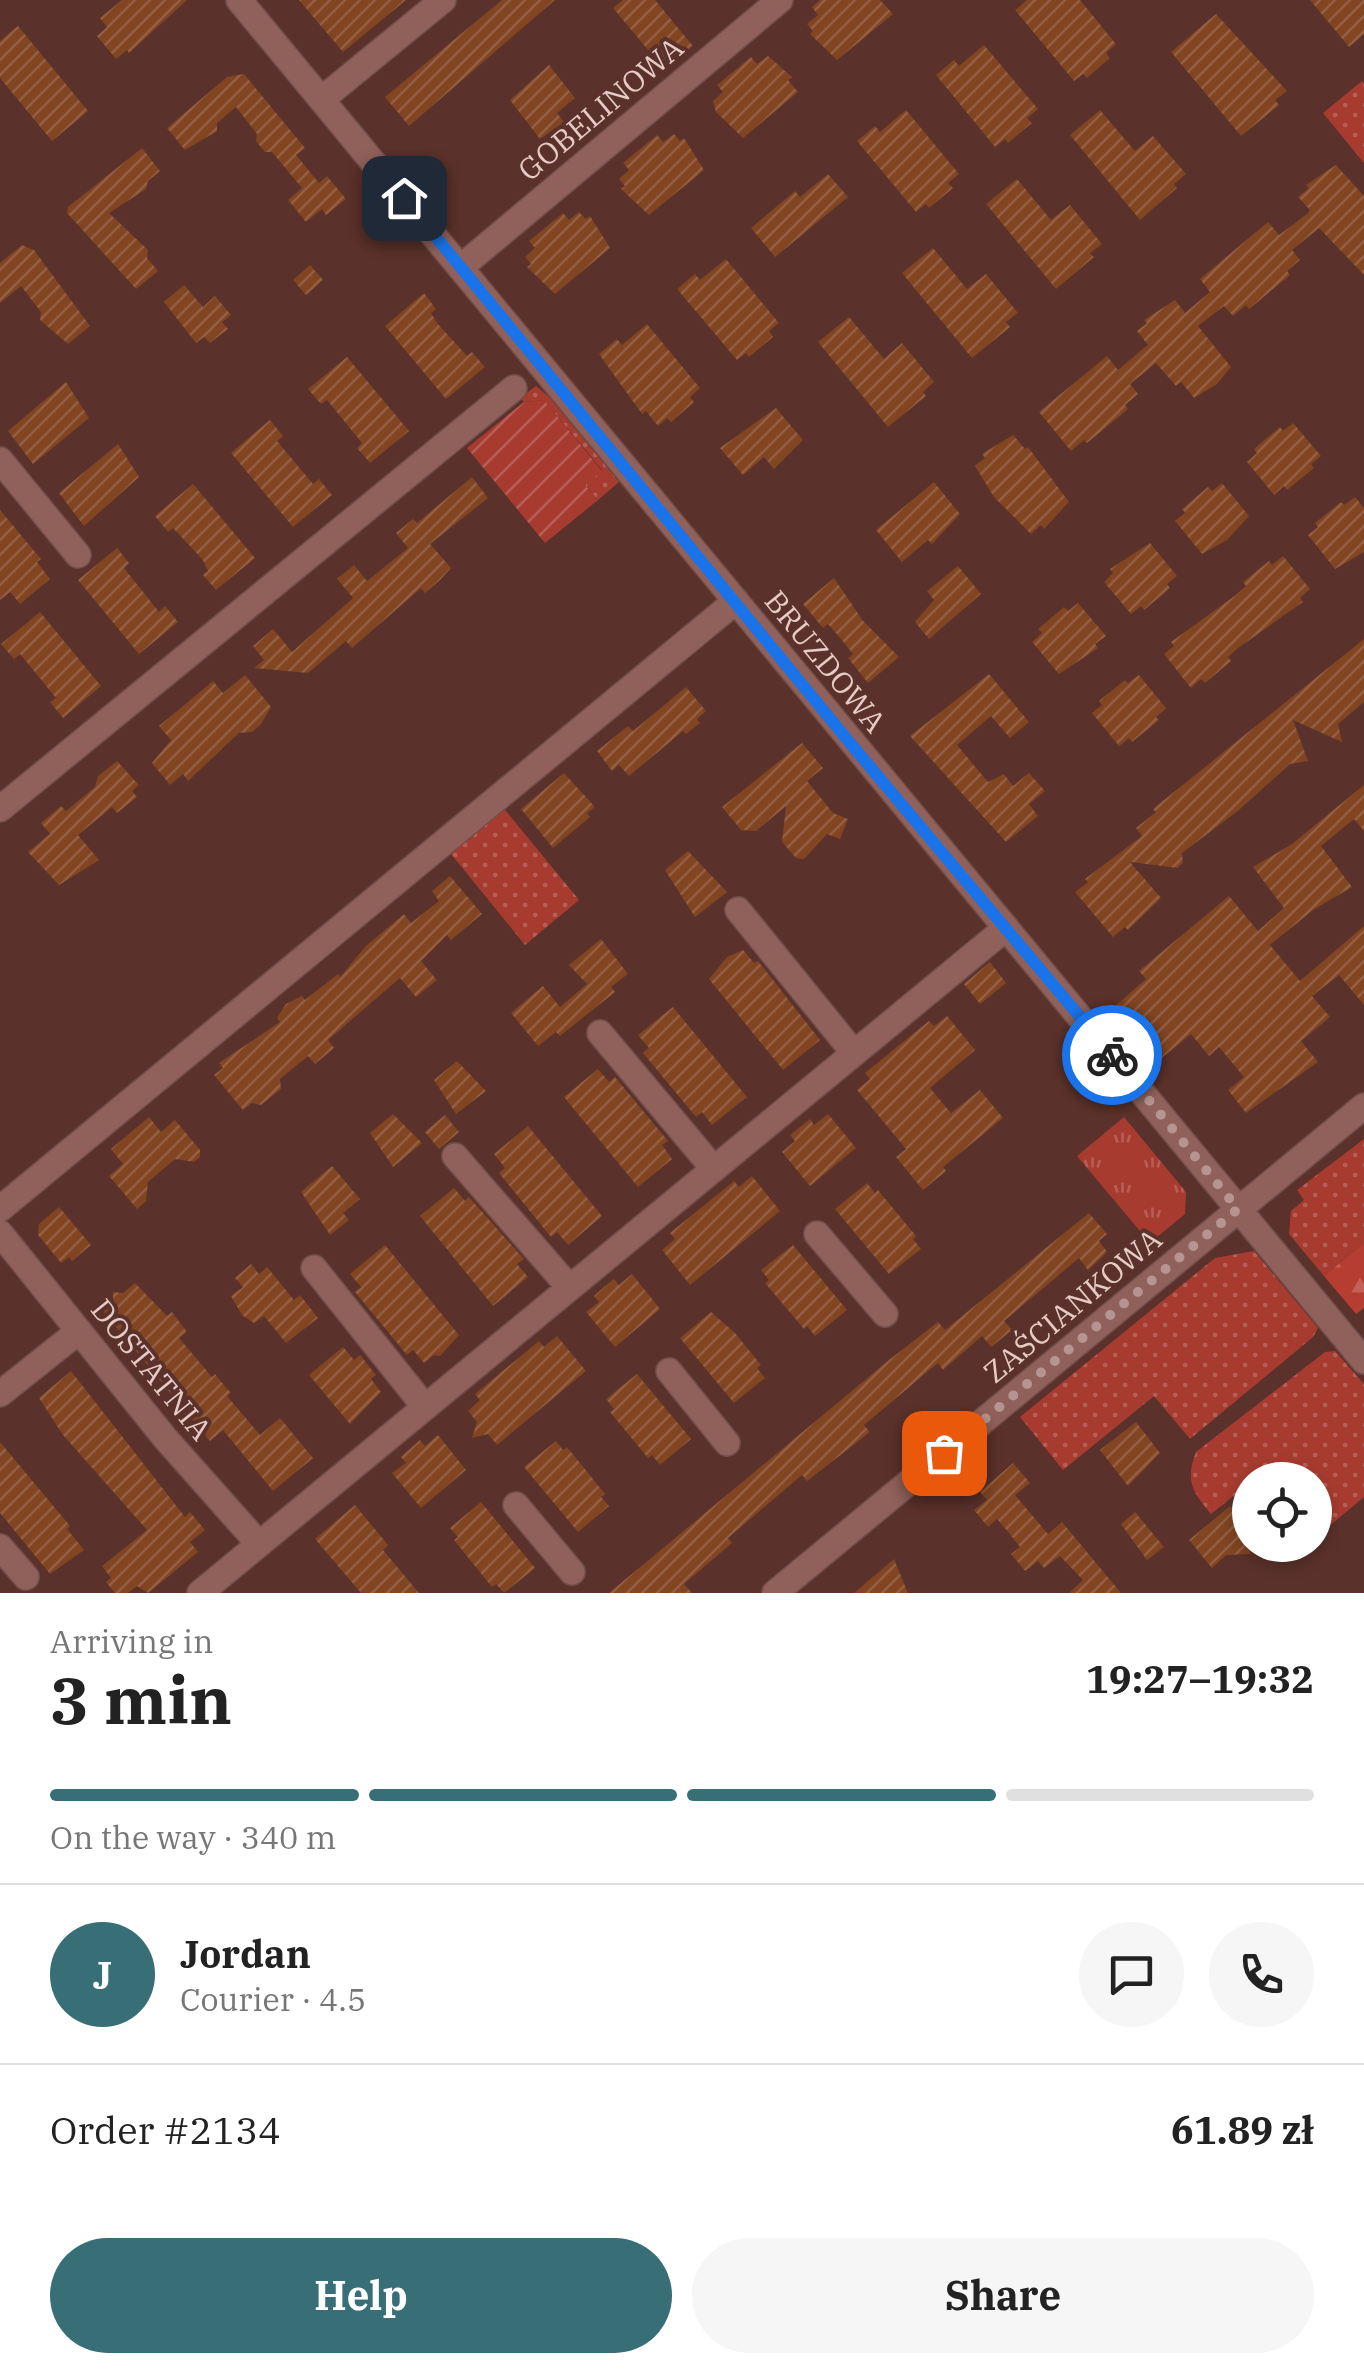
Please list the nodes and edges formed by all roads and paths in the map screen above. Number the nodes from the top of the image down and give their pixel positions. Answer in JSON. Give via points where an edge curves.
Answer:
{"nodes":[{"id":1,"x":239,"y":0,"type":"edge"},
{"id":2,"x":443,"y":0,"type":"edge"},
{"id":3,"x":780,"y":0,"type":"edge"},
{"id":4,"x":322,"y":99,"type":"junction"},
{"id":5,"x":460,"y":266,"type":"junction"},
{"id":6,"x":514,"y":388,"type":"dead end"},
{"id":7,"x":0,"y":460,"type":"edge"},
{"id":8,"x":78,"y":555,"type":"dead end"},
{"id":9,"x":736,"y":601,"type":"junction"},
{"id":10,"x":0,"y":809,"type":"edge"},
{"id":11,"x":738,"y":910,"type":"dead end"},
{"id":12,"x":1006,"y":928,"type":"junction"},
{"id":13,"x":600,"y":1033,"type":"dead end"},
{"id":14,"x":854,"y":1052,"type":"junction"},
{"id":15,"x":1364,"y":1106,"type":"edge"},
{"id":16,"x":456,"y":1156,"type":"dead end"},
{"id":17,"x":714,"y":1168,"type":"junction"},
{"id":18,"x":0,"y":1209,"type":"edge"},
{"id":19,"x":1238,"y":1209,"type":"junction"},
{"id":20,"x":0,"y":1233,"type":"edge"},
{"id":21,"x":817,"y":1234,"type":"dead end"},
{"id":22,"x":314,"y":1268,"type":"dead end"},
{"id":23,"x":568,"y":1287,"type":"junction"},
{"id":24,"x":884,"y":1314,"type":"dead end"},
{"id":25,"x":79,"y":1331,"type":"junction"},
{"id":26,"x":1364,"y":1360,"type":"edge"},
{"id":27,"x":669,"y":1371,"type":"dead end"},
{"id":28,"x":0,"y":1394,"type":"edge"},
{"id":29,"x":425,"y":1407,"type":"junction"},
{"id":30,"x":727,"y":1443,"type":"dead end"},
{"id":31,"x":516,"y":1505,"type":"dead end"},
{"id":32,"x":258,"y":1544,"type":"junction"},
{"id":33,"x":0,"y":1546,"type":"edge"},
{"id":34,"x":572,"y":1572,"type":"dead end"},
{"id":35,"x":26,"y":1578,"type":"dead end"},
{"id":36,"x":200,"y":1593,"type":"edge"},
{"id":37,"x":775,"y":1593,"type":"edge"}],
"edges":[{"from":1,"to":4,"type":"street","name":"BRUZDOWA"},
{"from":2,"to":4,"type":"street"},
{"from":3,"to":5,"type":"street","name":"GOBELINOWA"},
{"from":4,"to":5,"type":"street","name":"BRUZDOWA"},
{"from":5,"to":9,"type":"street","name":"BRUZDOWA"},
{"from":6,"to":10,"type":"street"},
{"from":7,"to":8,"type":"street"},
{"from":9,"to":12,"type":"street","name":"BRUZDOWA"},
{"from":9,"to":18,"type":"street"},
{"from":11,"to":14,"type":"street"},
{"from":12,"to":14,"type":"street"},
{"from":12,"to":19,"type":"street","name":"BRUZDOWA"},
{"from":13,"to":17,"type":"street"},
{"from":14,"to":17,"type":"street"},
{"from":15,"to":19,"type":"street","name":"ZAŚCIANKOWA"},
{"from":16,"to":23,"type":"street"},
{"from":17,"to":23,"type":"street"},
{"from":19,"to":26,"type":"street","name":"BRUZDOWA"},
{"from":19,"to":37,"type":"street","name":"ZAŚCIANKOWA"},
{"from":20,"to":25,"type":"street","name":"DOSTATNIA"},
{"from":21,"to":24,"type":"street"},
{"from":22,"to":29,"type":"street"},
{"from":23,"to":29,"type":"street"},
{"from":25,"to":28,"type":"street"},
{"from":25,"to":32,"type":"street","name":"DOSTATNIA"},
{"from":27,"to":30,"type":"street"},
{"from":29,"to":32,"type":"street"},
{"from":31,"to":34,"type":"street"},
{"from":32,"to":36,"type":"street"},
{"from":33,"to":35,"type":"street"}]}
